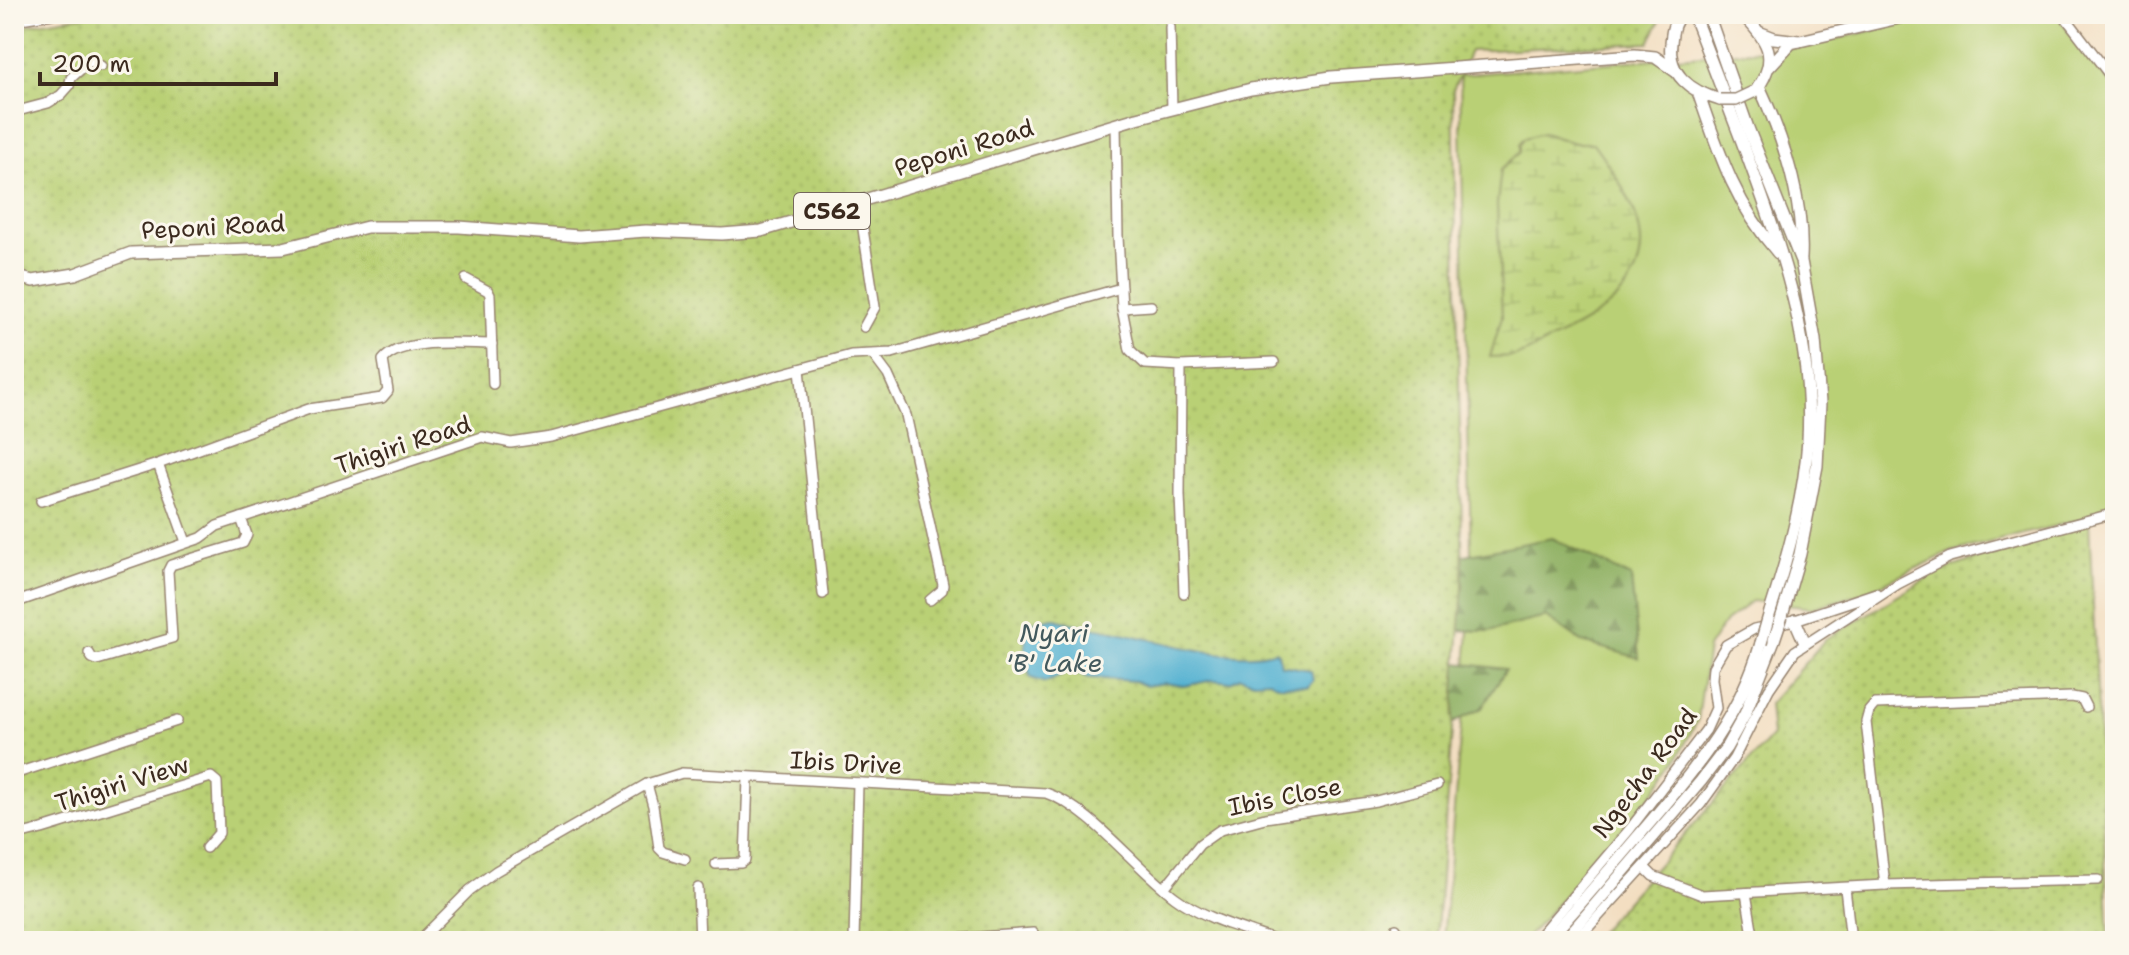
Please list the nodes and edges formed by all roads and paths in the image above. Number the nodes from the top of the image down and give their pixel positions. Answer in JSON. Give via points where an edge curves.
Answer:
{"nodes":[{"id":1,"x":52,"y":14,"type":"edge"},
{"id":2,"x":1669,"y":14,"type":"edge"},
{"id":3,"x":1682,"y":14,"type":"edge"},
{"id":4,"x":1693,"y":14,"type":"edge"},
{"id":5,"x":1708,"y":14,"type":"edge"},
{"id":6,"x":1742,"y":14,"type":"edge"},
{"id":7,"x":1916,"y":14,"type":"edge"},
{"id":8,"x":2063,"y":14,"type":"edge"},
{"id":9,"x":14,"y":20,"type":"edge"},
{"id":10,"x":1170,"y":27,"type":"dead end"},
{"id":11,"x":1672,"y":33,"type":"junction"},
{"id":12,"x":1761,"y":33,"type":"junction"},
{"id":13,"x":1800,"y":41,"type":"junction"},
{"id":14,"x":1642,"y":54,"type":"junction"},
{"id":15,"x":101,"y":66,"type":"dead end"},
{"id":16,"x":1769,"y":67,"type":"junction"},
{"id":17,"x":1675,"y":71,"type":"junction"},
{"id":18,"x":2115,"y":82,"type":"edge"},
{"id":19,"x":1756,"y":89,"type":"junction"},
{"id":20,"x":1698,"y":92,"type":"junction"},
{"id":21,"x":1172,"y":109,"type":"junction"},
{"id":22,"x":14,"y":112,"type":"edge"},
{"id":23,"x":1116,"y":125,"type":"junction"},
{"id":24,"x":859,"y":203,"type":"junction"},
{"id":25,"x":1784,"y":259,"type":"junction"},
{"id":26,"x":1801,"y":261,"type":"junction"},
{"id":27,"x":14,"y":276,"type":"edge"},
{"id":28,"x":466,"y":279,"type":"dead end"},
{"id":29,"x":1121,"y":288,"type":"junction"},
{"id":30,"x":1151,"y":306,"type":"dead end"},
{"id":31,"x":1122,"y":308,"type":"junction"},
{"id":32,"x":864,"y":327,"type":"dead end"},
{"id":33,"x":492,"y":344,"type":"junction"},
{"id":34,"x":873,"y":355,"type":"junction"},
{"id":35,"x":1274,"y":362,"type":"dead end"},
{"id":36,"x":1181,"y":366,"type":"junction"},
{"id":37,"x":800,"y":369,"type":"junction"},
{"id":38,"x":493,"y":384,"type":"dead end"},
{"id":39,"x":158,"y":464,"type":"junction"},
{"id":40,"x":41,"y":501,"type":"dead end"},
{"id":41,"x":2115,"y":513,"type":"edge"},
{"id":42,"x":241,"y":518,"type":"junction"},
{"id":43,"x":186,"y":542,"type":"junction"},
{"id":44,"x":1898,"y":584,"type":"junction"},
{"id":45,"x":1184,"y":593,"type":"dead end"},
{"id":46,"x":823,"y":594,"type":"dead end"},
{"id":47,"x":930,"y":600,"type":"dead end"},
{"id":48,"x":14,"y":603,"type":"edge"},
{"id":49,"x":1776,"y":614,"type":"junction"},
{"id":50,"x":1795,"y":620,"type":"junction"},
{"id":51,"x":1805,"y":643,"type":"junction"},
{"id":52,"x":89,"y":653,"type":"dead end"},
{"id":53,"x":2086,"y":707,"type":"dead end"},
{"id":54,"x":177,"y":721,"type":"dead end"},
{"id":55,"x":1720,"y":746,"type":"junction"},
{"id":56,"x":14,"y":774,"type":"edge"},
{"id":57,"x":748,"y":779,"type":"junction"},
{"id":58,"x":858,"y":783,"type":"junction"},
{"id":59,"x":647,"y":784,"type":"junction"},
{"id":60,"x":1437,"y":785,"type":"dead end"},
{"id":61,"x":14,"y":836,"type":"edge"},
{"id":62,"x":206,"y":848,"type":"dead end"},
{"id":63,"x":685,"y":859,"type":"dead end"},
{"id":64,"x":716,"y":864,"type":"dead end"},
{"id":65,"x":1644,"y":867,"type":"junction"},
{"id":66,"x":2098,"y":880,"type":"dead end"},
{"id":67,"x":1885,"y":885,"type":"junction"},
{"id":68,"x":698,"y":888,"type":"dead end"},
{"id":69,"x":1164,"y":888,"type":"junction"},
{"id":70,"x":1845,"y":888,"type":"junction"},
{"id":71,"x":1746,"y":893,"type":"junction"},
{"id":72,"x":1396,"y":929,"type":"dead end"},
{"id":73,"x":1033,"y":933,"type":"dead end"},
{"id":74,"x":419,"y":941,"type":"edge"},
{"id":75,"x":700,"y":941,"type":"edge"},
{"id":76,"x":854,"y":941,"type":"edge"},
{"id":77,"x":926,"y":941,"type":"edge"},
{"id":78,"x":1277,"y":941,"type":"edge"},
{"id":79,"x":1396,"y":941,"type":"edge"},
{"id":80,"x":1535,"y":941,"type":"edge"},
{"id":81,"x":1547,"y":941,"type":"edge"},
{"id":82,"x":1564,"y":941,"type":"edge"},
{"id":83,"x":1576,"y":941,"type":"edge"},
{"id":84,"x":1754,"y":941,"type":"edge"},
{"id":85,"x":1851,"y":941,"type":"edge"}],
"edges":[{"from":1,"to":9,"type":"street"},
{"from":2,"to":11,"type":"main road"},
{"from":3,"to":11,"type":"main road"},
{"from":4,"to":25,"type":"main road"},
{"from":5,"to":26,"type":"main road"},
{"from":6,"to":12,"type":"main road"},
{"from":7,"to":13,"type":"main road"},
{"from":8,"to":18,"type":"street"},
{"from":10,"to":21,"type":"street"},
{"from":11,"to":14,"type":"main road","name":"Peponi Road","number":"C562","via":[[1654,51]]},
{"from":11,"to":17,"type":"main road"},
{"from":12,"to":13,"type":"main road"},
{"from":12,"to":16,"type":"main road"},
{"from":13,"to":16,"type":"main road","via":[[1784,49]]},
{"from":14,"to":17,"type":"main road"},
{"from":14,"to":21,"type":"main road","name":"Peponi Road","number":"C562","via":[[1331,77],[1251,89]]},
{"from":15,"to":22,"type":"street","via":[[90,61],[61,95]]},
{"from":16,"to":19,"type":"main road"},
{"from":17,"to":20,"type":"main road"},
{"from":19,"to":20,"type":"main road","bridge":true,"via":[[1736,100]]},
{"from":19,"to":26,"type":"main road","via":[[1789,166]]},
{"from":20,"to":25,"type":"main road","via":[[1736,194]]},
{"from":21,"to":23,"type":"main road","name":"Peponi Road","number":"C562"},
{"from":23,"to":24,"type":"main road","name":"Peponi Road","number":"C562"},
{"from":23,"to":29,"type":"street"},
{"from":24,"to":27,"type":"main road","name":"Peponi Road","number":"C562","via":[[742,234],[646,231],[579,236],[367,227],[283,248],[131,253],[75,274],[33,281]]},
{"from":24,"to":32,"type":"street","via":[[875,307]]},
{"from":25,"to":49,"type":"main road","via":[[1799,323],[1808,440]]},
{"from":26,"to":49,"type":"main road","via":[[1819,379],[1818,447],[1800,554]]},
{"from":28,"to":33,"type":"street","via":[[490,295]]},
{"from":29,"to":31,"type":"street"},
{"from":29,"to":34,"type":"street","name":"Thigiri Road"},
{"from":30,"to":31,"type":"street"},
{"from":31,"to":36,"type":"street","via":[[1127,343],[1137,359]]},
{"from":33,"to":38,"type":"street"},
{"from":33,"to":39,"type":"street","via":[[437,343],[391,352],[383,360],[388,391],[382,398],[309,409]]},
{"from":34,"to":37,"type":"street","name":"Thigiri Road","via":[[851,355]]},
{"from":34,"to":47,"type":"street","via":[[906,415],[943,585]]},
{"from":35,"to":36,"type":"street"},
{"from":36,"to":45,"type":"street"},
{"from":37,"to":42,"type":"street","name":"Thigiri Road","via":[[551,437],[511,443],[482,437]]},
{"from":37,"to":46,"type":"street"},
{"from":39,"to":40,"type":"street"},
{"from":39,"to":43,"type":"street"},
{"from":41,"to":44,"type":"street","name":"Ngecha Road","via":[[1950,557]]},
{"from":42,"to":43,"type":"street","name":"Thigiri Road"},
{"from":42,"to":52,"type":"street","via":[[247,535],[243,543],[171,565],[172,638],[97,660]]},
{"from":43,"to":48,"type":"street","name":"Thigiri Road"},
{"from":44,"to":50,"type":"street","name":"Ngecha Road"},
{"from":44,"to":51,"type":"street","name":"Ngecha Road"},
{"from":49,"to":55,"type":"main road","bridge":true},
{"from":49,"to":55,"type":"main road","bridge":true,"via":[[1774,640],[1745,714]]},
{"from":50,"to":51,"type":"main road"},
{"from":50,"to":80,"type":"street","name":"Ngecha Road","via":[[1743,633],[1722,650],[1712,679],[1716,708],[1706,730]]},
{"from":51,"to":65,"type":"street","name":"Ngecha Road","via":[[1780,669],[1701,804]]},
{"from":53,"to":67,"type":"street","via":[[2082,699],[2072,697],[1875,704],[1866,722]]},
{"from":54,"to":56,"type":"street"},
{"from":55,"to":81,"type":"main road"},
{"from":55,"to":82,"type":"main road","via":[[1701,781]]},
{"from":57,"to":58,"type":"street","name":"Ibis Drive"},
{"from":57,"to":59,"type":"street","name":"Ibis Drive","via":[[682,773]]},
{"from":57,"to":64,"type":"street","via":[[745,860]]},
{"from":58,"to":69,"type":"street","name":"Ibis Drive","via":[[1054,796],[1083,815]]},
{"from":58,"to":76,"type":"street"},
{"from":59,"to":63,"type":"street","via":[[659,848]]},
{"from":59,"to":74,"type":"street","name":"Ibis Drive","via":[[482,881]]},
{"from":60,"to":69,"type":"street","name":"Ibis Close","via":[[1220,830],[1200,844]]},
{"from":61,"to":62,"type":"street","name":"Thigiri View","via":[[211,777],[217,782],[219,833]]},
{"from":65,"to":71,"type":"street","via":[[1694,893]]},
{"from":65,"to":83,"type":"street","name":"Ngecha Road"},
{"from":66,"to":67,"type":"street"},
{"from":67,"to":70,"type":"street"},
{"from":68,"to":75,"type":"street"},
{"from":69,"to":78,"type":"street","name":"Ibis Drive","via":[[1197,910]]},
{"from":70,"to":71,"type":"street"},
{"from":70,"to":85,"type":"street"},
{"from":71,"to":84,"type":"street"},
{"from":72,"to":79,"type":"street"},
{"from":73,"to":77,"type":"street"}]}
